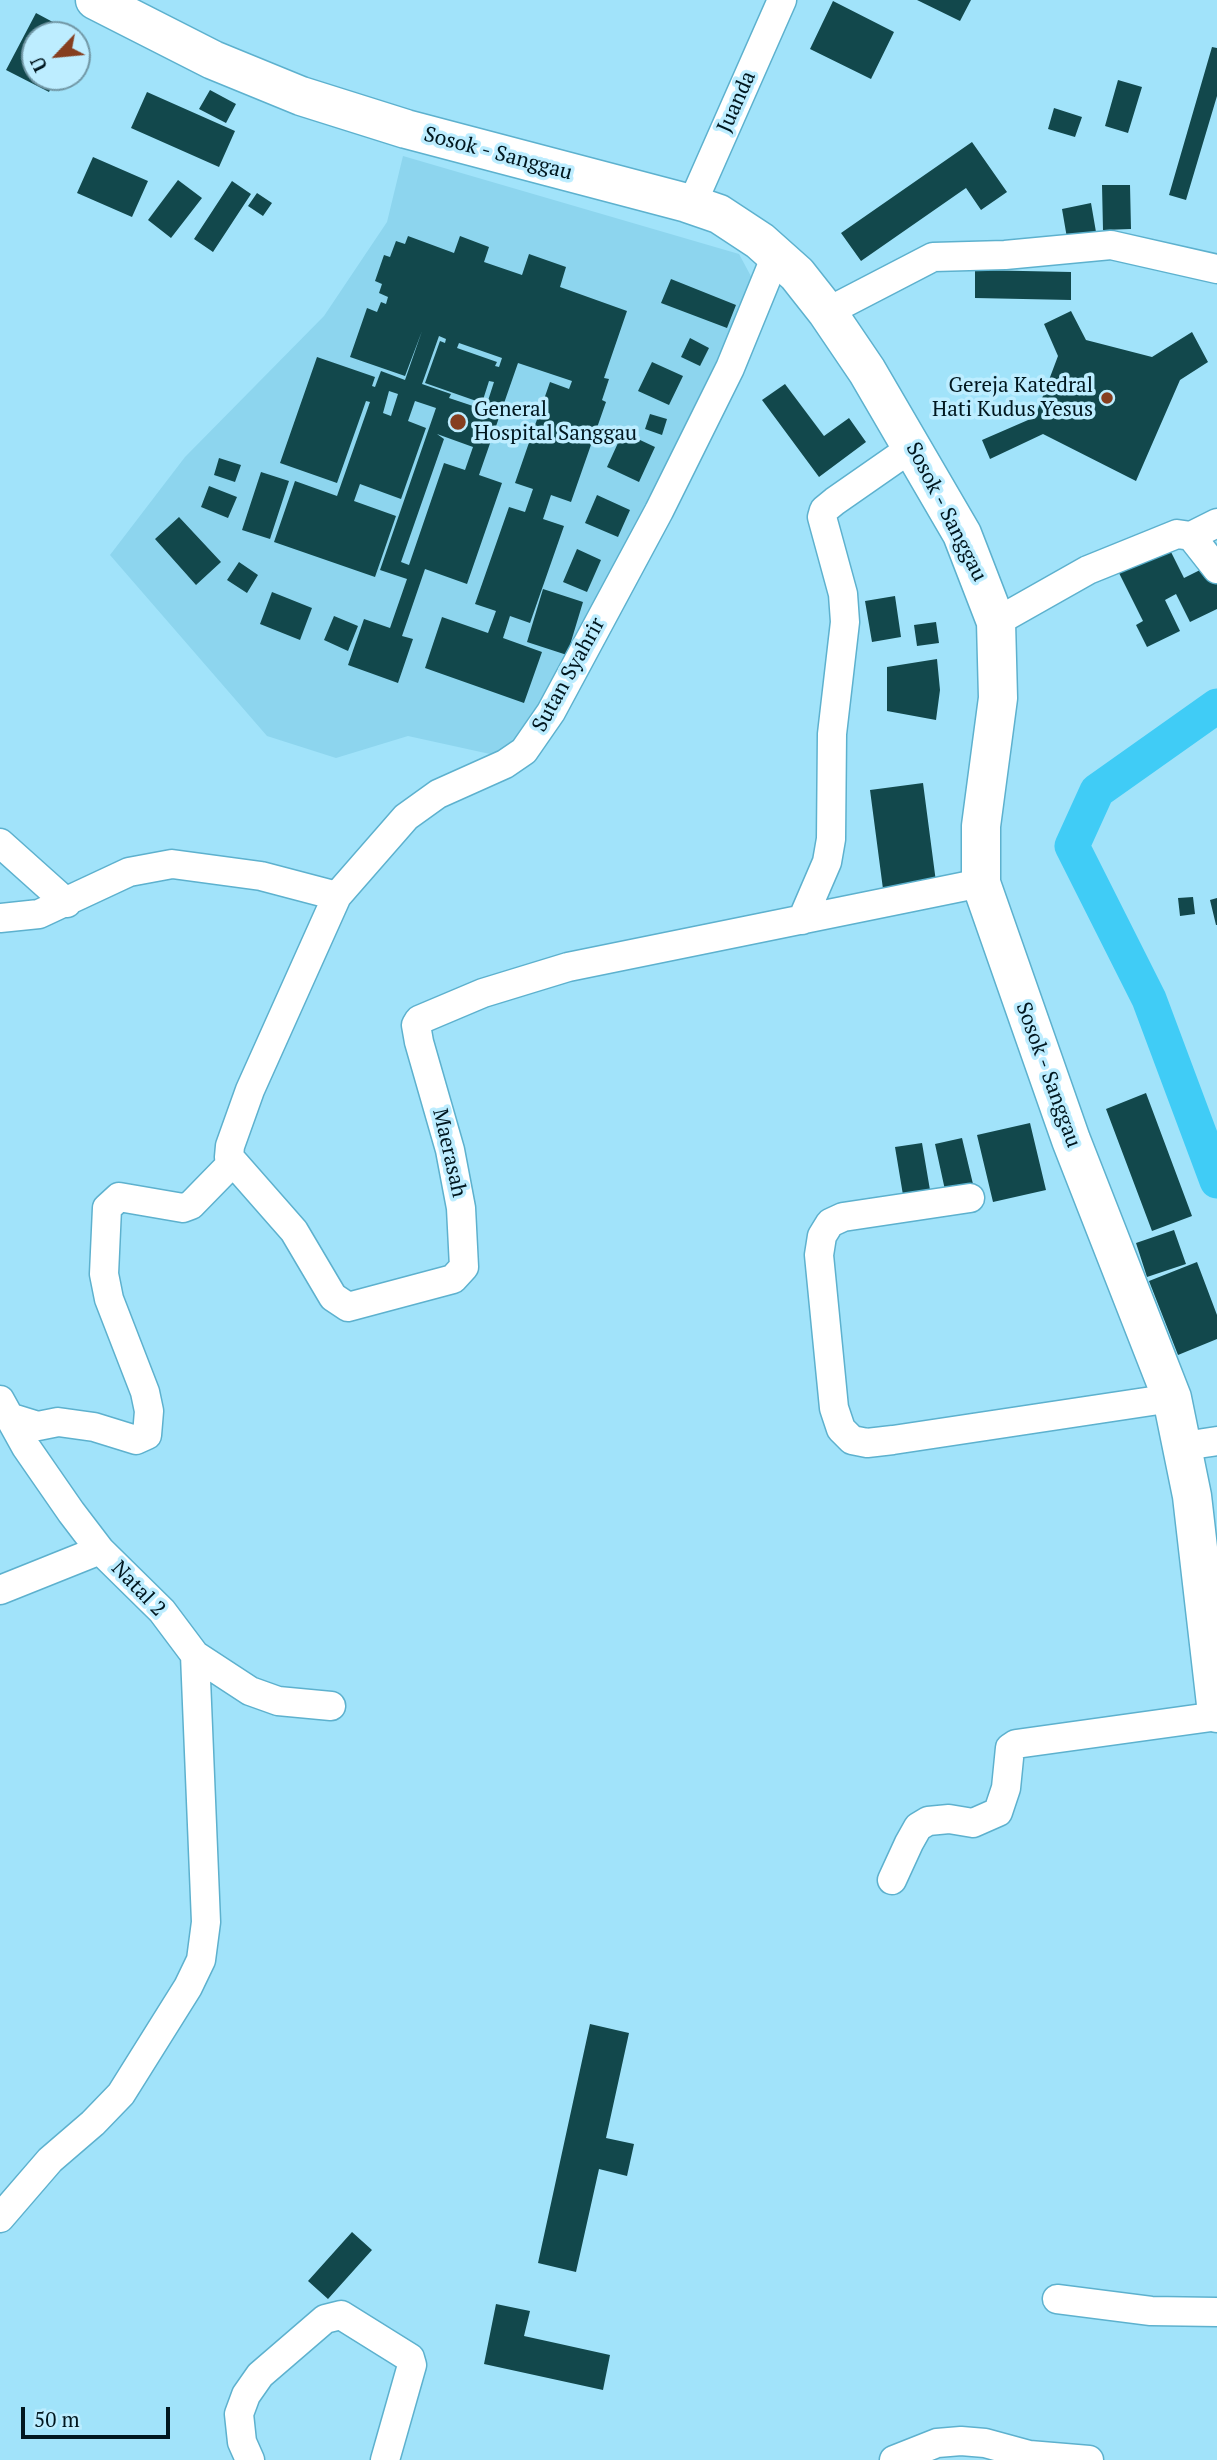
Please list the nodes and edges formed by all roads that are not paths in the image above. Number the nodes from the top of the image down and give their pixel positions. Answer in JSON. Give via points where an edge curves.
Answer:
{"nodes":[{"id":1,"x":95,"y":0,"type":"edge"},
{"id":2,"x":782,"y":0,"type":"edge"},
{"id":3,"x":692,"y":204,"type":"junction"},
{"id":4,"x":777,"y":253,"type":"junction"},
{"id":5,"x":1217,"y":270,"type":"edge"},
{"id":6,"x":827,"y":312,"type":"junction"},
{"id":7,"x":914,"y":446,"type":"junction"},
{"id":8,"x":1217,"y":523,"type":"edge"},
{"id":9,"x":1191,"y":536,"type":"junction"},
{"id":10,"x":1217,"y":569,"type":"edge"},
{"id":11,"x":996,"y":622,"type":"junction"},
{"id":12,"x":0,"y":844,"type":"edge"},
{"id":13,"x":981,"y":883,"type":"junction"},
{"id":14,"x":337,"y":896,"type":"junction"},
{"id":15,"x":67,"y":903,"type":"junction"},
{"id":16,"x":0,"y":918,"type":"edge"},
{"id":17,"x":802,"y":920,"type":"junction"},
{"id":18,"x":232,"y":1163,"type":"junction"},
{"id":19,"x":970,"y":1198,"type":"dead end"},
{"id":20,"x":1172,"y":1398,"type":"junction"},
{"id":21,"x":5,"y":1408,"type":"edge"},
{"id":22,"x":1200,"y":1443,"type":"edge"},
{"id":23,"x":100,"y":1550,"type":"junction"},
{"id":24,"x":0,"y":1590,"type":"edge"},
{"id":25,"x":195,"y":1655,"type":"junction"},
{"id":26,"x":331,"y":1706,"type":"dead end"},
{"id":27,"x":1217,"y":1714,"type":"edge"},
{"id":28,"x":892,"y":1880,"type":"dead end"},
{"id":29,"x":0,"y":2218,"type":"edge"},
{"id":30,"x":1057,"y":2299,"type":"dead end"},
{"id":31,"x":1217,"y":2312,"type":"edge"},
{"id":32,"x":250,"y":2460,"type":"edge"},
{"id":33,"x":384,"y":2460,"type":"edge"},
{"id":34,"x":894,"y":2460,"type":"edge"},
{"id":35,"x":1089,"y":2460,"type":"edge"}],
"edges":[{"from":1,"to":3,"type":"highway","name":"Sosok - Sanggau","via":[[213,60],[301,96]]},
{"from":2,"to":3,"type":"street","name":"Juanda"},
{"from":3,"to":4,"type":"highway","name":"Sosok - Sanggau","via":[[738,225]]},
{"from":4,"to":6,"type":"highway","name":"Sosok - Sanggau"},
{"from":4,"to":14,"type":"street","name":"Sutan Syahrir","via":[[730,368],[535,738],[505,764],[439,794],[406,817]]},
{"from":5,"to":6,"type":"street","via":[[1111,245],[933,257]]},
{"from":6,"to":7,"type":"highway","name":"Sosok - Sanggau"},
{"from":7,"to":11,"type":"highway","name":"Sosok - Sanggau","via":[[962,534]]},
{"from":7,"to":17,"type":"street","via":[[835,501],[822,517],[844,594],[845,622],[832,734],[831,839],[827,862]]},
{"from":8,"to":9,"type":"street"},
{"from":9,"to":10,"type":"street"},
{"from":9,"to":11,"type":"street","via":[[1177,534],[1158,540],[1076,576]]},
{"from":11,"to":13,"type":"highway","name":"Sosok - Sanggau","via":[[998,698],[981,826]]},
{"from":12,"to":15,"type":"street"},
{"from":13,"to":17,"type":"street","name":"Maerasah"},
{"from":13,"to":20,"type":"highway","name":"Sosok - Sanggau","via":[[1071,1140]]},
{"from":14,"to":15,"type":"street","via":[[248,873],[172,864],[129,872]]},
{"from":14,"to":18,"type":"street","via":[[250,1090],[230,1146]]},
{"from":15,"to":16,"type":"street","via":[[39,914]]},
{"from":17,"to":18,"type":"street","name":"Maerasah","via":[[568,967],[483,993],[419,1020],[419,1042],[450,1150],[461,1208],[464,1267],[453,1279],[348,1307],[333,1297],[294,1231]]},
{"from":18,"to":21,"type":"street","via":[[183,1208],[119,1197],[107,1208],[104,1274],[145,1392],[147,1435],[136,1440],[94,1427],[58,1422],[38,1426]]},
{"from":19,"to":20,"type":"street","via":[[842,1217],[830,1223],[822,1236],[819,1255],[834,1408],[841,1429],[852,1440],[893,1440]]},
{"from":20,"to":22,"type":"highway","name":"Sosok - Sanggau"},
{"from":21,"to":23,"type":"street","name":"Natal 2","via":[[50,1482]]},
{"from":22,"to":27,"type":"highway","name":"Sosok - Sanggau"},
{"from":23,"to":24,"type":"street"},
{"from":23,"to":25,"type":"street","name":"Natal 2","via":[[162,1611]]},
{"from":25,"to":26,"type":"street","name":"Natal 2","via":[[250,1691],[278,1701]]},
{"from":25,"to":29,"type":"street","via":[[206,1922],[201,1960],[121,2094],[43,2167]]},
{"from":27,"to":28,"type":"street","via":[[1016,1744],[1010,1748],[998,1812],[973,1823],[936,1818],[918,1827]]},
{"from":30,"to":31,"type":"street","via":[[1151,2311]]},
{"from":32,"to":33,"type":"street","via":[[239,2427],[246,2395],[260,2375],[325,2319],[341,2315],[410,2358],[412,2365]]},
{"from":34,"to":35,"type":"street","via":[[937,2443],[961,2441],[1029,2455]]}]}
